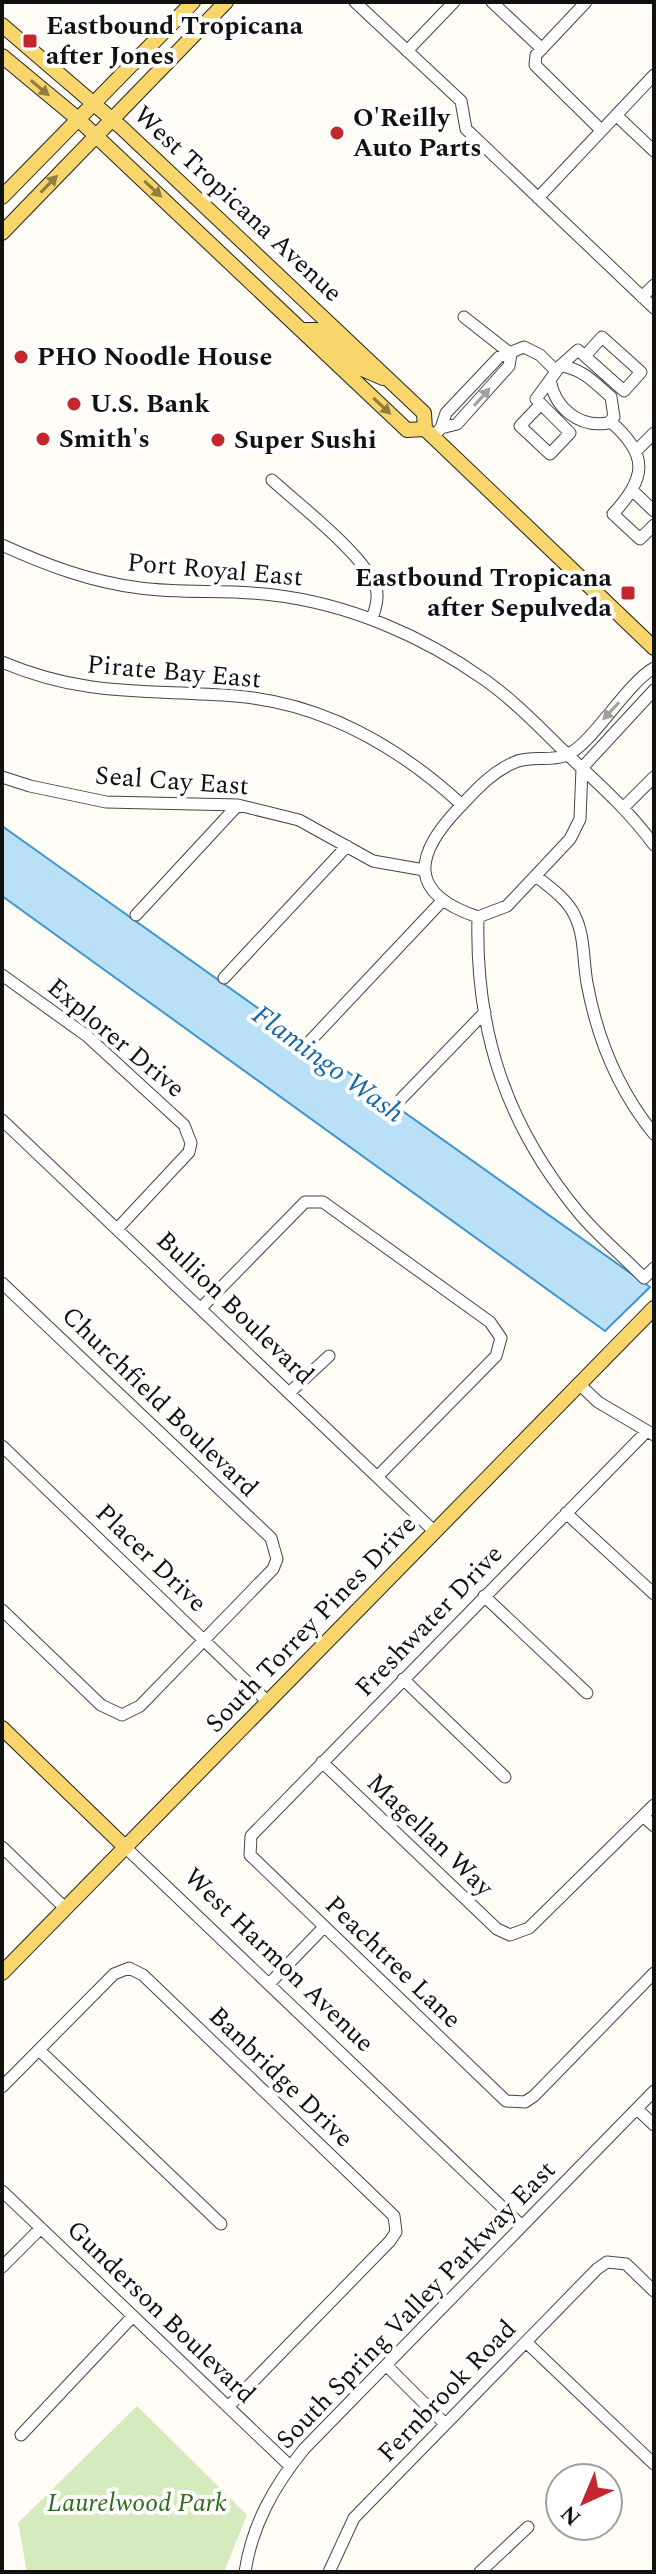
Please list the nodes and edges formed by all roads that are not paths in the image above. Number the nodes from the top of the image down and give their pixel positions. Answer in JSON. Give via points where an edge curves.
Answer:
{"nodes":[{"id":1,"x":193,"y":2,"type":"edge"},
{"id":2,"x":226,"y":2,"type":"edge"},
{"id":3,"x":355,"y":2,"type":"edge"},
{"id":4,"x":454,"y":2,"type":"edge"},
{"id":5,"x":492,"y":2,"type":"edge"},
{"id":6,"x":586,"y":2,"type":"edge"},
{"id":7,"x":2,"y":25,"type":"edge"},
{"id":8,"x":542,"y":49,"type":"junction"},
{"id":9,"x":407,"y":51,"type":"junction"},
{"id":10,"x":2,"y":56,"type":"edge"},
{"id":11,"x":654,"y":75,"type":"edge"},
{"id":12,"x":95,"y":103,"type":"junction"},
{"id":13,"x":616,"y":115,"type":"junction"},
{"id":14,"x":78,"y":119,"type":"junction"},
{"id":15,"x":112,"y":119,"type":"junction"},
{"id":16,"x":601,"y":130,"type":"junction"},
{"id":17,"x":96,"y":136,"type":"junction"},
{"id":18,"x":654,"y":151,"type":"edge"},
{"id":19,"x":2,"y":197,"type":"edge"},
{"id":20,"x":538,"y":198,"type":"junction"},
{"id":21,"x":2,"y":233,"type":"edge"},
{"id":22,"x":654,"y":285,"type":"edge"},
{"id":23,"x":642,"y":297,"type":"junction"},
{"id":24,"x":654,"y":308,"type":"edge"},
{"id":25,"x":464,"y":317,"type":"dead end"},
{"id":26,"x":302,"y":330,"type":"junction"},
{"id":27,"x":511,"y":354,"type":"junction"},
{"id":28,"x":585,"y":356,"type":"junction"},
{"id":29,"x":555,"y":372,"type":"junction"},
{"id":30,"x":387,"y":379,"type":"junction"},
{"id":31,"x":540,"y":405,"type":"junction"},
{"id":32,"x":610,"y":421,"type":"junction"},
{"id":33,"x":433,"y":432,"type":"junction"},
{"id":34,"x":654,"y":433,"type":"edge"},
{"id":35,"x":637,"y":450,"type":"junction"},
{"id":36,"x":272,"y":480,"type":"dead end"},
{"id":37,"x":634,"y":492,"type":"junction"},
{"id":38,"x":654,"y":511,"type":"edge"},
{"id":39,"x":654,"y":525,"type":"edge"},
{"id":40,"x":2,"y":545,"type":"edge"},
{"id":41,"x":372,"y":618,"type":"junction"},
{"id":42,"x":654,"y":648,"type":"edge"},
{"id":43,"x":2,"y":662,"type":"edge"},
{"id":44,"x":654,"y":668,"type":"edge"},
{"id":45,"x":654,"y":690,"type":"edge"},
{"id":46,"x":574,"y":761,"type":"junction"},
{"id":47,"x":2,"y":777,"type":"edge"},
{"id":48,"x":654,"y":777,"type":"edge"},
{"id":49,"x":238,"y":805,"type":"junction"},
{"id":50,"x":462,"y":805,"type":"junction"},
{"id":51,"x":623,"y":808,"type":"junction"},
{"id":52,"x":654,"y":845,"type":"edge"},
{"id":53,"x":347,"y":846,"type":"junction"},
{"id":54,"x":424,"y":870,"type":"junction"},
{"id":55,"x":537,"y":877,"type":"junction"},
{"id":56,"x":443,"y":900,"type":"junction"},
{"id":57,"x":136,"y":915,"type":"dead end"},
{"id":58,"x":478,"y":917,"type":"junction"},
{"id":59,"x":2,"y":975,"type":"edge"},
{"id":60,"x":224,"y":978,"type":"dead end"},
{"id":61,"x":485,"y":1012,"type":"junction"},
{"id":62,"x":311,"y":1040,"type":"dead end"},
{"id":63,"x":401,"y":1099,"type":"dead end"},
{"id":64,"x":2,"y":1120,"type":"edge"},
{"id":65,"x":654,"y":1134,"type":"edge"},
{"id":66,"x":119,"y":1227,"type":"junction"},
{"id":67,"x":654,"y":1268,"type":"edge"},
{"id":68,"x":2,"y":1283,"type":"edge"},
{"id":69,"x":202,"y":1307,"type":"junction"},
{"id":70,"x":654,"y":1308,"type":"edge"},
{"id":71,"x":329,"y":1356,"type":"dead end"},
{"id":72,"x":579,"y":1384,"type":"junction"},
{"id":73,"x":290,"y":1392,"type":"junction"},
{"id":74,"x":650,"y":1433,"type":"edge"},
{"id":75,"x":2,"y":1446,"type":"edge"},
{"id":76,"x":378,"y":1476,"type":"junction"},
{"id":77,"x":566,"y":1513,"type":"junction"},
{"id":78,"x":435,"y":1532,"type":"junction"},
{"id":79,"x":654,"y":1594,"type":"edge"},
{"id":80,"x":484,"y":1596,"type":"junction"},
{"id":81,"x":2,"y":1610,"type":"edge"},
{"id":82,"x":205,"y":1640,"type":"junction"},
{"id":83,"x":403,"y":1679,"type":"junction"},
{"id":84,"x":587,"y":1693,"type":"dead end"},
{"id":85,"x":268,"y":1702,"type":"junction"},
{"id":86,"x":2,"y":1728,"type":"edge"},
{"id":87,"x":322,"y":1762,"type":"junction"},
{"id":88,"x":505,"y":1777,"type":"dead end"},
{"id":89,"x":654,"y":1805,"type":"edge"},
{"id":90,"x":643,"y":1816,"type":"junction"},
{"id":91,"x":654,"y":1826,"type":"edge"},
{"id":92,"x":248,"y":1845,"type":"joint"},
{"id":93,"x":2,"y":1847,"type":"edge"},
{"id":94,"x":125,"y":1847,"type":"junction"},
{"id":95,"x":65,"y":1908,"type":"junction"},
{"id":96,"x":324,"y":1927,"type":"junction"},
{"id":97,"x":2,"y":1973,"type":"edge"},
{"id":98,"x":654,"y":1973,"type":"edge"},
{"id":99,"x":269,"y":1984,"type":"junction"},
{"id":100,"x":39,"y":2050,"type":"junction"},
{"id":101,"x":2,"y":2087,"type":"edge"},
{"id":102,"x":654,"y":2091,"type":"edge"},
{"id":103,"x":637,"y":2109,"type":"junction"},
{"id":104,"x":654,"y":2125,"type":"edge"},
{"id":105,"x":2,"y":2191,"type":"edge"},
{"id":106,"x":221,"y":2224,"type":"dead end"},
{"id":107,"x":522,"y":2226,"type":"junction"},
{"id":108,"x":41,"y":2228,"type":"junction"},
{"id":109,"x":2,"y":2267,"type":"edge"},
{"id":110,"x":654,"y":2291,"type":"edge"},
{"id":111,"x":133,"y":2316,"type":"junction"},
{"id":112,"x":526,"y":2342,"type":"junction"},
{"id":113,"x":386,"y":2365,"type":"junction"},
{"id":114,"x":228,"y":2407,"type":"junction"},
{"id":115,"x":445,"y":2424,"type":"junction"},
{"id":116,"x":21,"y":2435,"type":"dead end"},
{"id":117,"x":654,"y":2464,"type":"edge"},
{"id":118,"x":290,"y":2466,"type":"junction"},
{"id":119,"x":528,"y":2527,"type":"dead end"},
{"id":120,"x":245,"y":2572,"type":"edge"},
{"id":121,"x":329,"y":2572,"type":"edge"},
{"id":122,"x":480,"y":2572,"type":"edge"}],
"edges":[{"from":1,"to":12,"type":"main road"},
{"from":2,"to":15,"type":"main road"},
{"from":3,"to":9,"type":"street"},
{"from":4,"to":9,"type":"street"},
{"from":5,"to":8,"type":"street"},
{"from":6,"to":8,"type":"street"},
{"from":7,"to":12,"type":"main road","name":"West Tropicana Avenue"},
{"from":8,"to":16,"type":"street","via":[[536,55],[538,70]]},
{"from":9,"to":20,"type":"street","via":[[461,101],[466,129]]},
{"from":10,"to":14,"type":"main road","name":"West Tropicana Avenue","one_way":true},
{"from":11,"to":13,"type":"street"},
{"from":12,"to":14,"type":"main road"},
{"from":12,"to":15,"type":"main road","name":"West Tropicana Avenue"},
{"from":13,"to":16,"type":"street"},
{"from":13,"to":18,"type":"street"},
{"from":14,"to":17,"type":"main road","name":"West Tropicana Avenue"},
{"from":14,"to":19,"type":"main road"},
{"from":15,"to":17,"type":"main road"},
{"from":15,"to":30,"type":"main road","name":"West Tropicana Avenue"},
{"from":16,"to":20,"type":"street"},
{"from":21,"to":17,"type":"main road","one_way":true},
{"from":17,"to":26,"type":"main road","name":"West Tropicana Avenue","one_way":true},
{"from":20,"to":23,"type":"street"},
{"from":22,"to":23,"type":"street"},
{"from":23,"to":24,"type":"street"},
{"from":25,"to":27,"type":"street"},
{"from":26,"to":30,"type":"main road","via":[[317,330],[360,368]]},
{"from":26,"to":33,"type":"main road","name":"West Tropicana Avenue","one_way":true,"via":[[407,430]]},
{"from":27,"to":29,"type":"street","via":[[524,347]]},
{"from":27,"to":33,"type":"street","via":[[499,357]]},
{"from":28,"to":28,"type":"street","via":[[624,391],[641,372],[602,337]]},
{"from":28,"to":29,"type":"street","via":[[578,350]]},
{"from":29,"to":31,"type":"street","via":[[536,399]]},
{"from":29,"to":32,"type":"street","via":[[552,394],[579,421]]},
{"from":29,"to":32,"type":"street","via":[[572,367],[588,376],[615,405]]},
{"from":30,"to":33,"type":"main road","name":"West Tropicana Avenue","via":[[424,413]]},
{"from":31,"to":31,"type":"street","via":[[570,433],[550,454],[520,426]]},
{"from":32,"to":35,"type":"street"},
{"from":33,"to":42,"type":"main road","name":"West Tropicana Avenue"},
{"from":34,"to":35,"type":"street"},
{"from":35,"to":37,"type":"street"},
{"from":36,"to":41,"type":"street","via":[[365,566],[376,588]]},
{"from":37,"to":38,"type":"street"},
{"from":37,"to":39,"type":"street","via":[[613,514],[640,539]]},
{"from":40,"to":41,"type":"street","name":"Port Royal East","via":[[47,565],[142,589],[275,595]]},
{"from":41,"to":46,"type":"street","name":"Port Royal East","via":[[485,680]]},
{"from":43,"to":50,"type":"street","name":"Pirate Bay East","via":[[69,685],[106,691],[237,696],[286,704],[377,740],[420,766]]},
{"from":44,"to":46,"type":"street","one_way":true},
{"from":45,"to":46,"type":"street"},
{"from":46,"to":50,"type":"street","via":[[516,761],[487,778]]},
{"from":46,"to":51,"type":"street","name":"Port Royal East"},
{"from":46,"to":55,"type":"street","via":[[580,819]]},
{"from":47,"to":49,"type":"street","name":"Seal Cay East","via":[[106,802]]},
{"from":48,"to":51,"type":"street"},
{"from":49,"to":53,"type":"street","name":"Seal Cay East","via":[[299,820]]},
{"from":49,"to":57,"type":"street"},
{"from":50,"to":54,"type":"street","via":[[433,835]]},
{"from":51,"to":52,"type":"street","name":"Port Royal East"},
{"from":53,"to":54,"type":"street","name":"Seal Cay East","via":[[373,861]]},
{"from":53,"to":60,"type":"street"},
{"from":54,"to":56,"type":"street"},
{"from":55,"to":58,"type":"street","via":[[507,906]]},
{"from":55,"to":65,"type":"street","via":[[575,915],[594,1014],[611,1065],[633,1109]]},
{"from":56,"to":58,"type":"street"},
{"from":56,"to":62,"type":"street"},
{"from":58,"to":61,"type":"street","via":[[477,972]]},
{"from":59,"to":66,"type":"street","name":"Explorer Drive","via":[[87,1036],[184,1125],[189,1152]]},
{"from":61,"to":63,"type":"street"},
{"from":61,"to":67,"type":"street","via":[[496,1070],[528,1140],[579,1213],[644,1278]]},
{"from":64,"to":66,"type":"street","name":"Bullion Boulevard"},
{"from":66,"to":69,"type":"street","name":"Bullion Boulevard"},
{"from":68,"to":82,"type":"street","name":"Churchfield Boulevard","via":[[271,1538],[277,1559],[273,1569]]},
{"from":69,"to":73,"type":"street","name":"Bullion Boulevard"},
{"from":69,"to":76,"type":"street","via":[[305,1202],[314,1200],[490,1322],[501,1338],[496,1356]]},
{"from":70,"to":72,"type":"main road","name":"South Torrey Pines Drive"},
{"from":71,"to":73,"type":"street"},
{"from":72,"to":74,"type":"street","via":[[598,1402]]},
{"from":72,"to":78,"type":"main road","name":"South Torrey Pines Drive"},
{"from":73,"to":76,"type":"street","name":"Bullion Boulevard"},
{"from":74,"to":77,"type":"street","name":"Freshwater Drive"},
{"from":75,"to":82,"type":"street","name":"Placer Drive"},
{"from":76,"to":78,"type":"street","name":"Bullion Boulevard"},
{"from":77,"to":79,"type":"street"},
{"from":77,"to":80,"type":"street","name":"Freshwater Drive"},
{"from":78,"to":85,"type":"main road","name":"South Torrey Pines Drive"},
{"from":80,"to":83,"type":"street","name":"Freshwater Drive"},
{"from":80,"to":84,"type":"street"},
{"from":81,"to":82,"type":"street","via":[[101,1705],[122,1715],[140,1706]]},
{"from":82,"to":85,"type":"street","name":"Placer Drive"},
{"from":83,"to":87,"type":"street","name":"Freshwater Drive"},
{"from":83,"to":88,"type":"street"},
{"from":85,"to":94,"type":"main road","name":"South Torrey Pines Drive"},
{"from":86,"to":94,"type":"main road","name":"West Harmon Avenue"},
{"from":87,"to":90,"type":"street","name":"Magellan Way","via":[[497,1929],[510,1935],[529,1928]]},
{"from":87,"to":92,"type":"street","name":"Freshwater Drive"},
{"from":89,"to":90,"type":"street"},
{"from":90,"to":91,"type":"street"},
{"from":92,"to":96,"type":"street","name":"Peachtree Lane","via":[[250,1855]]},
{"from":93,"to":95,"type":"street"},
{"from":94,"to":95,"type":"main road","name":"South Torrey Pines Drive"},
{"from":94,"to":99,"type":"street","name":"West Harmon Avenue"},
{"from":95,"to":97,"type":"main road","name":"South Torrey Pines Drive"},
{"from":96,"to":98,"type":"street","name":"Peachtree Lane","via":[[514,2103],[534,2096]]},
{"from":96,"to":99,"type":"street"},
{"from":99,"to":107,"type":"street","name":"West Harmon Avenue"},
{"from":100,"to":101,"type":"street"},
{"from":100,"to":106,"type":"street"},
{"from":100,"to":114,"type":"street","name":"Banbridge Drive","via":[[114,1974],[129,1968],[394,2216],[390,2241]]},
{"from":102,"to":103,"type":"street","name":"South Spring Valley Parkway East"},
{"from":103,"to":104,"type":"street"},
{"from":103,"to":107,"type":"street","name":"South Spring Valley Parkway East"},
{"from":105,"to":108,"type":"street","name":"Gunderson Boulevard"},
{"from":107,"to":113,"type":"street","name":"South Spring Valley Parkway East"},
{"from":108,"to":109,"type":"street"},
{"from":108,"to":111,"type":"street","name":"Gunderson Boulevard"},
{"from":110,"to":112,"type":"street","name":"Fernbrook Road","via":[[626,2264],[607,2262]]},
{"from":111,"to":114,"type":"street","name":"Gunderson Boulevard"},
{"from":111,"to":116,"type":"street"},
{"from":112,"to":115,"type":"street","name":"Fernbrook Road"},
{"from":112,"to":117,"type":"street"},
{"from":113,"to":115,"type":"street"},
{"from":113,"to":118,"type":"street","name":"South Spring Valley Parkway East"},
{"from":114,"to":118,"type":"street","name":"Gunderson Boulevard"},
{"from":115,"to":121,"type":"street","name":"Fernbrook Road","via":[[354,2518]]},
{"from":118,"to":120,"type":"street","name":"South Spring Valley Parkway East","via":[[257,2524]]},
{"from":119,"to":122,"type":"street"}]}
